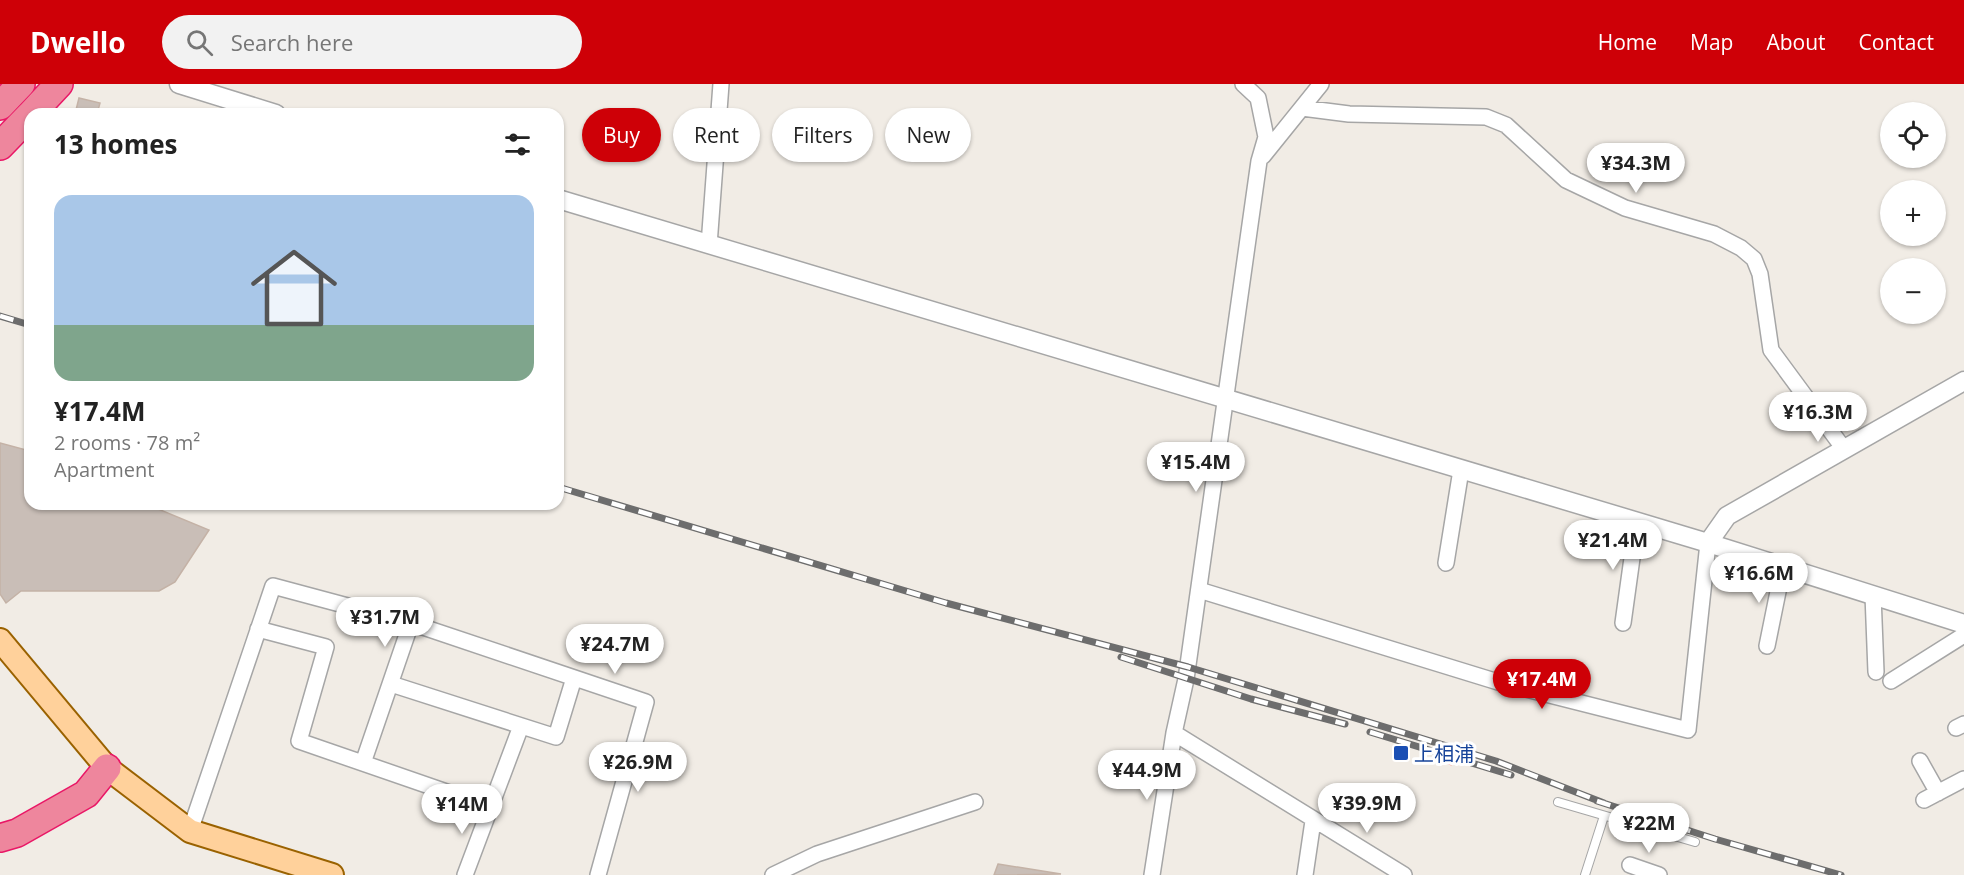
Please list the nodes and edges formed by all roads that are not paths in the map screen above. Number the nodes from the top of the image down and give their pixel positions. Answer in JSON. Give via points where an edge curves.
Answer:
{"nodes":[{"id":1,"x":16,"y":84,"type":"edge"},
{"id":2,"x":21,"y":84,"type":"edge"},
{"id":3,"x":59,"y":84,"type":"edge"},
{"id":4,"x":178,"y":84,"type":"edge"},
{"id":5,"x":721,"y":84,"type":"edge"},
{"id":6,"x":1243,"y":84,"type":"edge"},
{"id":7,"x":1321,"y":84,"type":"edge"},
{"id":8,"x":219,"y":90,"type":"edge"},
{"id":9,"x":0,"y":97,"type":"edge"},
{"id":10,"x":0,"y":106,"type":"edge"},
{"id":11,"x":37,"y":108,"type":"edge"},
{"id":12,"x":262,"y":108,"type":"edge"},
{"id":13,"x":1302,"y":108,"type":"junction"},
{"id":14,"x":1259,"y":161,"type":"junction"},
{"id":15,"x":564,"y":201,"type":"edge"},
{"id":16,"x":709,"y":245,"type":"junction"},
{"id":17,"x":1964,"y":381,"type":"edge"},
{"id":18,"x":1225,"y":400,"type":"junction"},
{"id":19,"x":1844,"y":449,"type":"junction"},
{"id":20,"x":1461,"y":471,"type":"junction"},
{"id":21,"x":1637,"y":522,"type":"junction"},
{"id":22,"x":1708,"y":543,"type":"junction"},
{"id":23,"x":1446,"y":563,"type":"dead end"},
{"id":24,"x":1783,"y":567,"type":"junction"},
{"id":25,"x":1199,"y":590,"type":"junction"},
{"id":26,"x":1873,"y":595,"type":"junction"},
{"id":27,"x":411,"y":623,"type":"junction"},
{"id":28,"x":1623,"y":623,"type":"dead end"},
{"id":29,"x":1964,"y":624,"type":"edge"},
{"id":30,"x":258,"y":629,"type":"junction"},
{"id":31,"x":1964,"y":635,"type":"edge"},
{"id":32,"x":1,"y":645,"type":"edge"},
{"id":33,"x":1767,"y":646,"type":"dead end"},
{"id":34,"x":1876,"y":672,"type":"dead end"},
{"id":35,"x":574,"y":678,"type":"junction"},
{"id":36,"x":1891,"y":681,"type":"dead end"},
{"id":37,"x":391,"y":684,"type":"junction"},
{"id":38,"x":521,"y":726,"type":"junction"},
{"id":39,"x":1174,"y":733,"type":"junction"},
{"id":40,"x":1920,"y":761,"type":"dead end"},
{"id":41,"x":363,"y":763,"type":"junction"},
{"id":42,"x":107,"y":768,"type":"junction"},
{"id":43,"x":1964,"y":779,"type":"edge"},
{"id":44,"x":1938,"y":793,"type":"junction"},
{"id":45,"x":1924,"y":800,"type":"dead end"},
{"id":46,"x":975,"y":802,"type":"dead end"},
{"id":47,"x":1558,"y":802,"type":"dead end"},
{"id":48,"x":490,"y":807,"type":"junction"},
{"id":49,"x":1604,"y":816,"type":"junction"},
{"id":50,"x":1313,"y":821,"type":"junction"},
{"id":51,"x":0,"y":822,"type":"edge"},
{"id":52,"x":190,"y":831,"type":"junction"},
{"id":53,"x":0,"y":838,"type":"edge"},
{"id":54,"x":1695,"y":842,"type":"dead end"},
{"id":55,"x":1629,"y":865,"type":"dead end"},
{"id":56,"x":332,"y":875,"type":"edge"},
{"id":57,"x":465,"y":875,"type":"edge"},
{"id":58,"x":598,"y":875,"type":"edge"},
{"id":59,"x":773,"y":875,"type":"edge"},
{"id":60,"x":1152,"y":875,"type":"edge"},
{"id":61,"x":1305,"y":875,"type":"edge"},
{"id":62,"x":1404,"y":875,"type":"edge"},
{"id":63,"x":1585,"y":875,"type":"edge"},
{"id":64,"x":1659,"y":875,"type":"edge"}],
"edges":[{"from":1,"to":9,"type":"highway"},
{"from":2,"to":10,"type":"highway"},
{"from":3,"to":11,"type":"highway"},
{"from":4,"to":8,"type":"street"},
{"from":5,"to":16,"type":"street"},
{"from":6,"to":14,"type":"street","via":[[1258,98],[1266,137]]},
{"from":7,"to":13,"type":"street"},
{"from":8,"to":12,"type":"street"},
{"from":13,"to":14,"type":"street"},
{"from":13,"to":19,"type":"street","via":[[1349,114],[1486,117],[1506,125],[1566,180],[1625,208],[1714,234],[1741,248],[1754,259],[1760,274],[1771,350]]},
{"from":14,"to":18,"type":"street"},
{"from":15,"to":16,"type":"street"},
{"from":16,"to":18,"type":"street"},
{"from":17,"to":19,"type":"street"},
{"from":18,"to":20,"type":"street"},
{"from":18,"to":25,"type":"street"},
{"from":19,"to":22,"type":"street","via":[[1727,516]]},
{"from":20,"to":21,"type":"street"},
{"from":20,"to":23,"type":"street"},
{"from":21,"to":22,"type":"street"},
{"from":21,"to":28,"type":"street"},
{"from":22,"to":24,"type":"street"},
{"from":22,"to":25,"type":"street","via":[[1688,730],[1498,682]]},
{"from":24,"to":26,"type":"street"},
{"from":24,"to":33,"type":"street"},
{"from":25,"to":39,"type":"street"},
{"from":26,"to":29,"type":"street"},
{"from":26,"to":34,"type":"street"},
{"from":27,"to":30,"type":"street","via":[[273,586]]},
{"from":27,"to":35,"type":"street"},
{"from":27,"to":37,"type":"street"},
{"from":30,"to":41,"type":"street","via":[[326,647],[299,741]]},
{"from":30,"to":52,"type":"street"},
{"from":31,"to":36,"type":"street"},
{"from":32,"to":42,"type":"main road"},
{"from":35,"to":38,"type":"street","via":[[556,737]]},
{"from":35,"to":58,"type":"street","via":[[646,702]]},
{"from":37,"to":38,"type":"street"},
{"from":37,"to":41,"type":"street"},
{"from":38,"to":48,"type":"street"},
{"from":39,"to":50,"type":"street"},
{"from":39,"to":60,"type":"street"},
{"from":40,"to":44,"type":"street"},
{"from":41,"to":48,"type":"street"},
{"from":42,"to":51,"type":"highway","via":[[77,777],[11,820]]},
{"from":42,"to":52,"type":"main road"},
{"from":42,"to":53,"type":"highway","via":[[86,794],[18,833]]},
{"from":43,"to":44,"type":"street"},
{"from":44,"to":45,"type":"street"},
{"from":46,"to":59,"type":"street","via":[[817,854]]},
{"from":47,"to":49,"type":"lane"},
{"from":48,"to":57,"type":"street"},
{"from":49,"to":54,"type":"lane"},
{"from":49,"to":63,"type":"lane"},
{"from":50,"to":61,"type":"street"},
{"from":50,"to":62,"type":"street"},
{"from":52,"to":56,"type":"main road"},
{"from":55,"to":64,"type":"street"}]}
